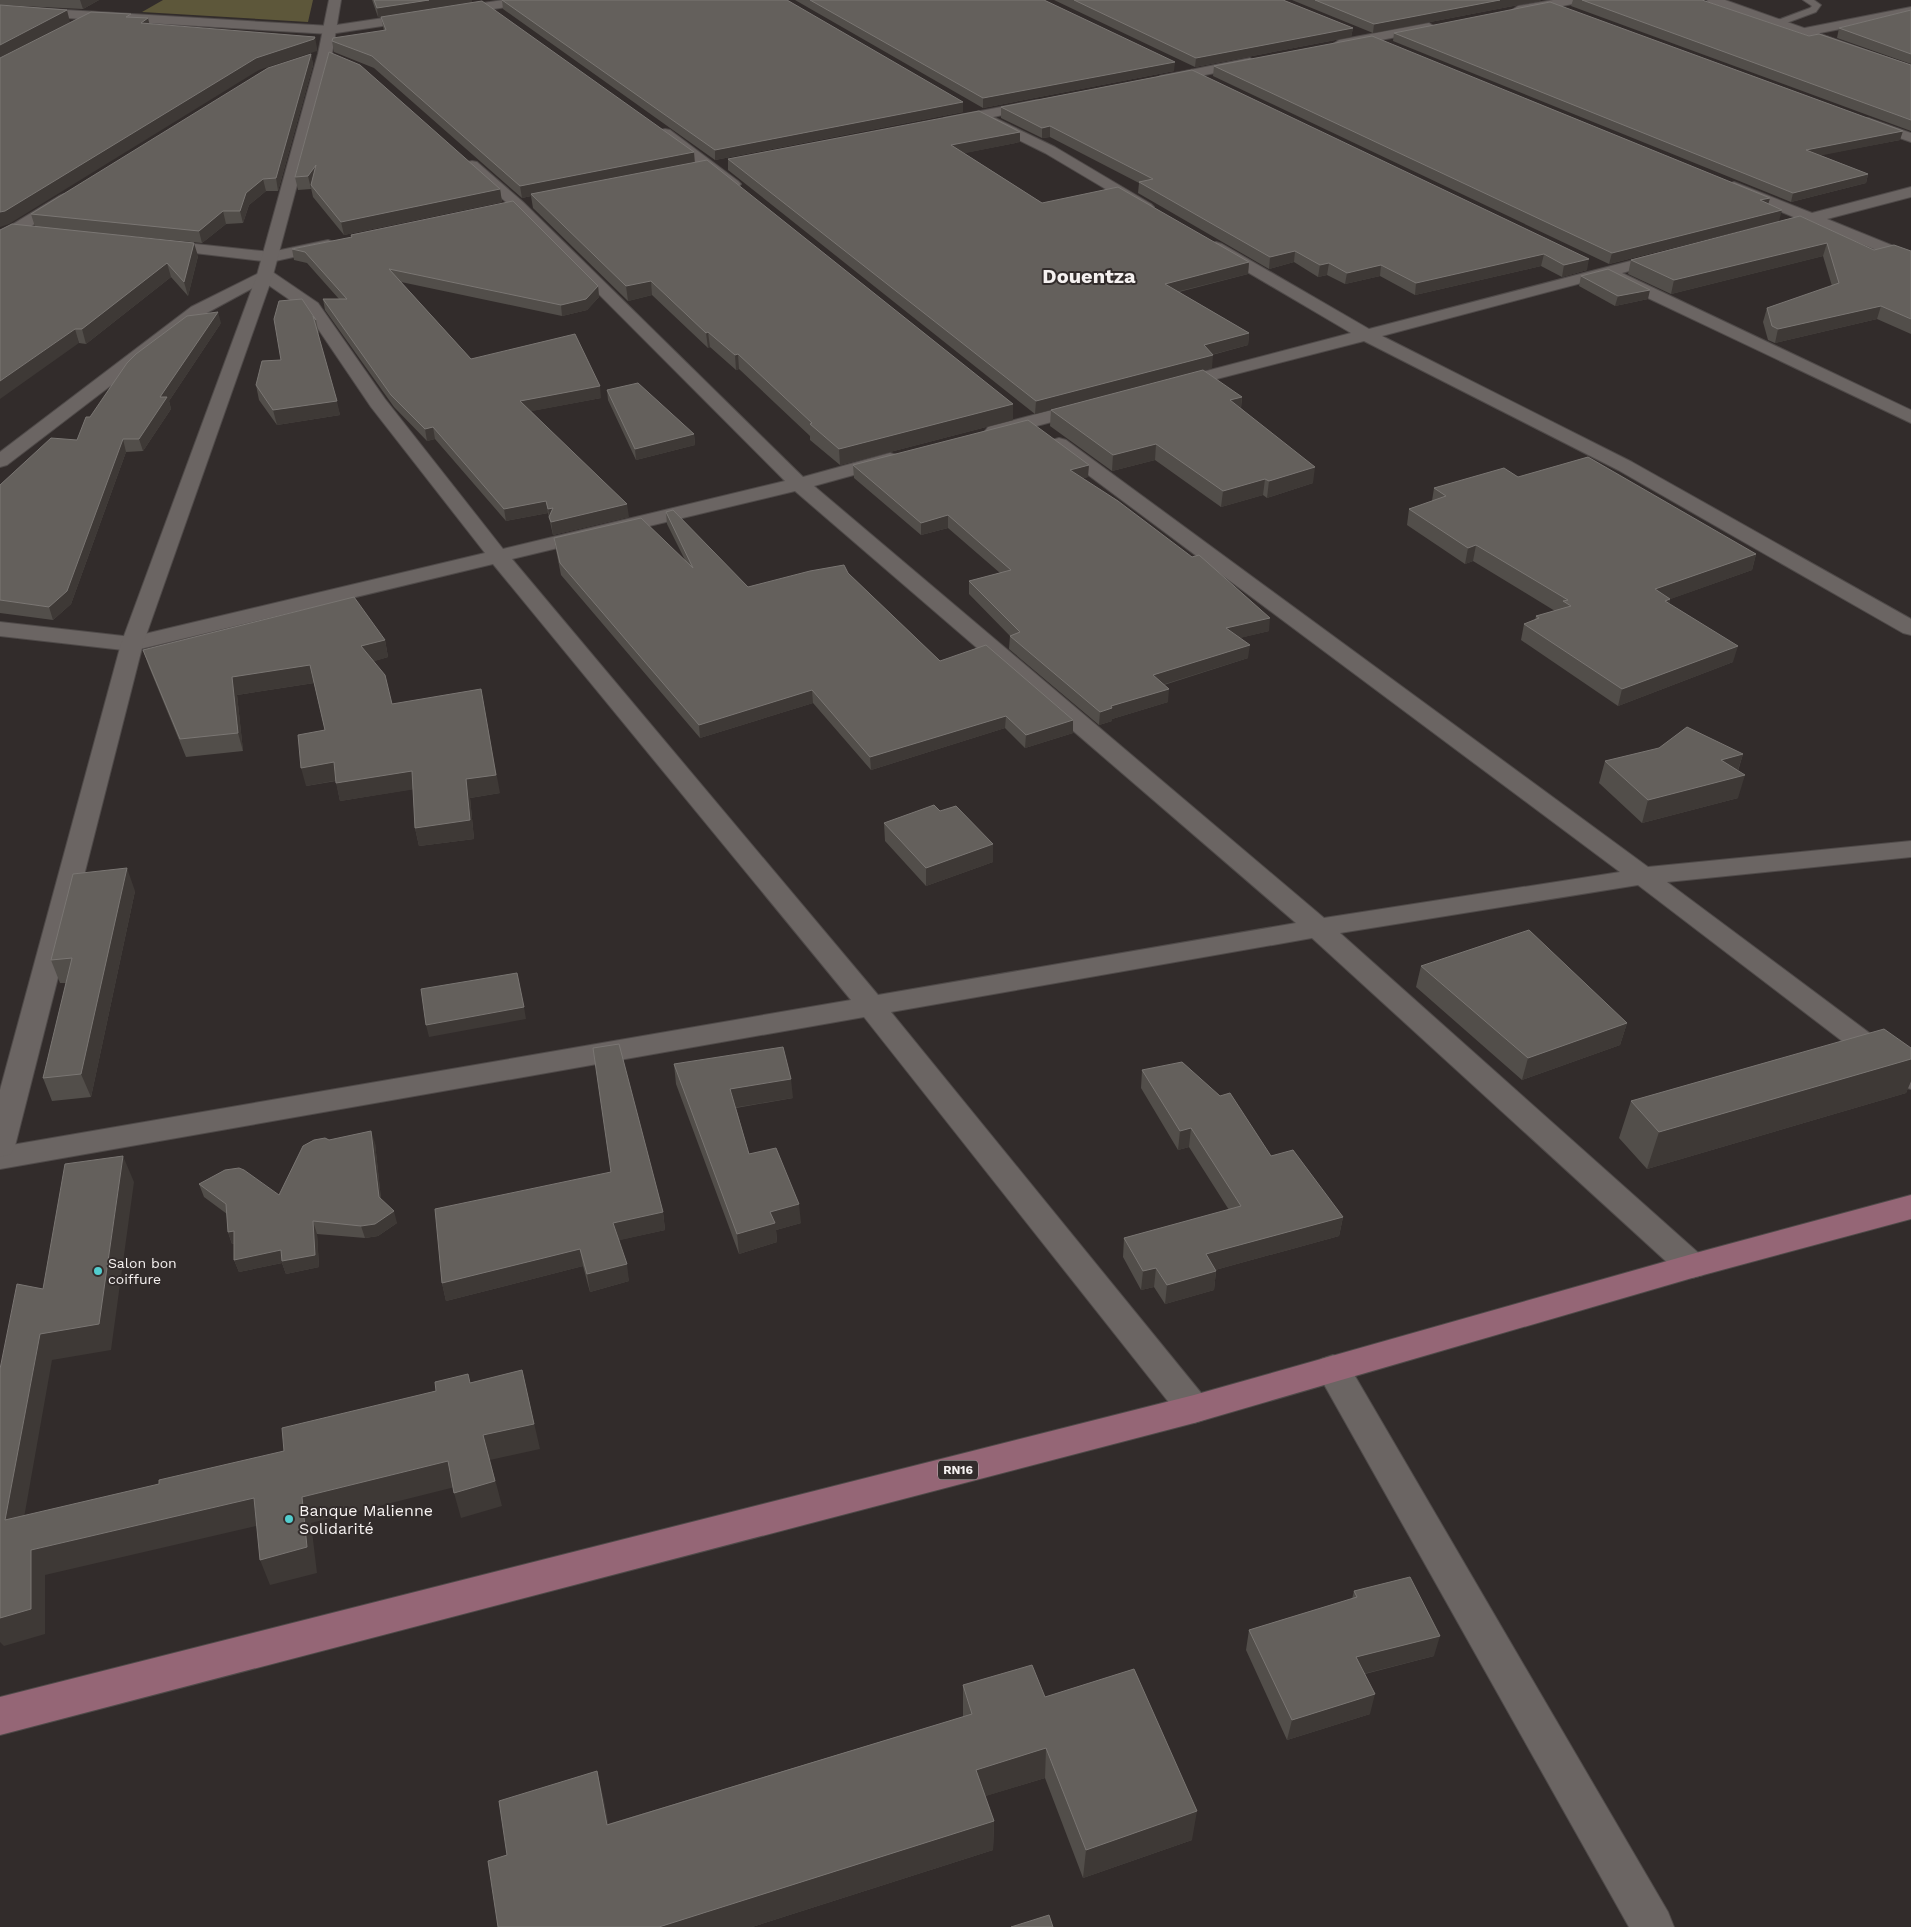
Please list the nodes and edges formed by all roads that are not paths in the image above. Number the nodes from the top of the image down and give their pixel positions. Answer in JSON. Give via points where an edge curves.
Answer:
{"nodes":[{"id":1,"x":335,"y":0,"type":"edge"},
{"id":2,"x":527,"y":0,"type":"edge"},
{"id":3,"x":1573,"y":0,"type":"edge"},
{"id":4,"x":1713,"y":0,"type":"edge"},
{"id":5,"x":1806,"y":0,"type":"edge"},
{"id":6,"x":1543,"y":2,"type":"edge"},
{"id":7,"x":482,"y":3,"type":"edge"},
{"id":8,"x":115,"y":4,"type":"dead end"},
{"id":9,"x":0,"y":10,"type":"edge"},
{"id":10,"x":1911,"y":11,"type":"edge"},
{"id":11,"x":1502,"y":13,"type":"edge"},
{"id":12,"x":1577,"y":15,"type":"edge"},
{"id":13,"x":92,"y":17,"type":"junction"},
{"id":14,"x":1778,"y":23,"type":"junction"},
{"id":15,"x":510,"y":24,"type":"edge"},
{"id":16,"x":1445,"y":24,"type":"edge"},
{"id":17,"x":76,"y":26,"type":"edge"},
{"id":18,"x":1344,"y":28,"type":"edge"},
{"id":19,"x":330,"y":30,"type":"junction"},
{"id":20,"x":1805,"y":32,"type":"junction"},
{"id":21,"x":1370,"y":38,"type":"junction"},
{"id":22,"x":1323,"y":47,"type":"edge"},
{"id":23,"x":1397,"y":49,"type":"edge"},
{"id":24,"x":1267,"y":58,"type":"edge"},
{"id":25,"x":1166,"y":60,"type":"edge"},
{"id":26,"x":1911,"y":70,"type":"edge"},
{"id":27,"x":1192,"y":73,"type":"junction"},
{"id":28,"x":1144,"y":83,"type":"edge"},
{"id":29,"x":1212,"y":83,"type":"edge"},
{"id":30,"x":955,"y":100,"type":"edge"},
{"id":31,"x":1048,"y":102,"type":"edge"},
{"id":32,"x":981,"y":115,"type":"junction"},
{"id":33,"x":1855,"y":117,"type":"edge"},
{"id":34,"x":648,"y":122,"type":"edge"},
{"id":35,"x":933,"y":125,"type":"edge"},
{"id":36,"x":1911,"y":138,"type":"edge"},
{"id":37,"x":453,"y":148,"type":"edge"},
{"id":38,"x":1719,"y":181,"type":"edge"},
{"id":39,"x":80,"y":189,"type":"edge"},
{"id":40,"x":1911,"y":192,"type":"edge"},
{"id":41,"x":752,"y":199,"type":"edge"},
{"id":42,"x":1161,"y":215,"type":"edge"},
{"id":43,"x":1811,"y":218,"type":"junction"},
{"id":44,"x":4,"y":233,"type":"edge"},
{"id":45,"x":43,"y":233,"type":"edge"},
{"id":46,"x":1756,"y":233,"type":"edge"},
{"id":47,"x":1204,"y":240,"type":"edge"},
{"id":48,"x":337,"y":243,"type":"edge"},
{"id":49,"x":142,"y":244,"type":"edge"},
{"id":50,"x":1682,"y":252,"type":"edge"},
{"id":51,"x":1911,"y":259,"type":"edge"},
{"id":52,"x":1584,"y":261,"type":"edge"},
{"id":53,"x":268,"y":266,"type":"junction"},
{"id":54,"x":1607,"y":272,"type":"junction"},
{"id":55,"x":1367,"y":335,"type":"junction"},
{"id":56,"x":1155,"y":390,"type":"edge"},
{"id":57,"x":1107,"y":402,"type":"edge"},
{"id":58,"x":1022,"y":416,"type":"junction"},
{"id":59,"x":1911,"y":417,"type":"edge"},
{"id":60,"x":982,"y":435,"type":"edge"},
{"id":61,"x":905,"y":455,"type":"edge"},
{"id":62,"x":0,"y":461,"type":"edge"},
{"id":63,"x":799,"y":484,"type":"junction"},
{"id":64,"x":498,"y":556,"type":"junction"},
{"id":65,"x":0,"y":628,"type":"edge"},
{"id":66,"x":1911,"y":628,"type":"edge"},
{"id":67,"x":132,"y":644,"type":"junction"},
{"id":68,"x":1911,"y":849,"type":"edge"},
{"id":69,"x":1643,"y":876,"type":"junction"},
{"id":70,"x":1318,"y":928,"type":"junction"},
{"id":71,"x":870,"y":1006,"type":"junction"},
{"id":72,"x":1911,"y":1079,"type":"edge"},
{"id":73,"x":0,"y":1146,"type":"edge"},
{"id":74,"x":0,"y":1158,"type":"edge"},
{"id":75,"x":1911,"y":1207,"type":"edge"},
{"id":76,"x":1692,"y":1266,"type":"junction"},
{"id":77,"x":1333,"y":1369,"type":"junction"},
{"id":78,"x":1194,"y":1409,"type":"junction"},
{"id":79,"x":0,"y":1716,"type":"edge"},
{"id":80,"x":1653,"y":1927,"type":"edge"}],
"edges":[{"from":1,"to":19,"type":"street"},
{"from":2,"to":7,"type":"street"},
{"from":3,"to":6,"type":"street"},
{"from":4,"to":14,"type":"street"},
{"from":5,"to":14,"type":"lane","via":[[1817,5],[1813,10]]},
{"from":6,"to":11,"type":"street"},
{"from":6,"to":12,"type":"street"},
{"from":7,"to":15,"type":"street"},
{"from":7,"to":19,"type":"street"},
{"from":8,"to":13,"type":"street"},
{"from":9,"to":13,"type":"street"},
{"from":10,"to":20,"type":"street"},
{"from":13,"to":17,"type":"street"},
{"from":13,"to":19,"type":"street"},
{"from":14,"to":20,"type":"street"},
{"from":16,"to":21,"type":"street"},
{"from":18,"to":21,"type":"street"},
{"from":19,"to":53,"type":"street","via":[[325,59]]},
{"from":20,"to":26,"type":"street"},
{"from":21,"to":22,"type":"street"},
{"from":21,"to":23,"type":"street"},
{"from":24,"to":27,"type":"street"},
{"from":25,"to":27,"type":"street"},
{"from":27,"to":28,"type":"street"},
{"from":27,"to":29,"type":"street"},
{"from":30,"to":32,"type":"street"},
{"from":31,"to":32,"type":"street"},
{"from":32,"to":35,"type":"street"},
{"from":32,"to":42,"type":"street","via":[[1050,150]]},
{"from":33,"to":36,"type":"street"},
{"from":34,"to":41,"type":"street"},
{"from":37,"to":63,"type":"street","via":[[518,205]]},
{"from":38,"to":43,"type":"street"},
{"from":39,"to":44,"type":"street"},
{"from":40,"to":43,"type":"street"},
{"from":43,"to":46,"type":"street"},
{"from":43,"to":51,"type":"street"},
{"from":44,"to":45,"type":"street"},
{"from":47,"to":55,"type":"street"},
{"from":48,"to":53,"type":"street"},
{"from":49,"to":53,"type":"street"},
{"from":50,"to":54,"type":"street"},
{"from":52,"to":54,"type":"street"},
{"from":53,"to":62,"type":"street","via":[[198,311]]},
{"from":53,"to":64,"type":"street","via":[[312,307],[378,404]]},
{"from":53,"to":67,"type":"street"},
{"from":54,"to":55,"type":"street"},
{"from":54,"to":59,"type":"street"},
{"from":55,"to":56,"type":"street"},
{"from":55,"to":66,"type":"street","via":[[1625,466]]},
{"from":57,"to":58,"type":"street"},
{"from":58,"to":60,"type":"street"},
{"from":58,"to":69,"type":"street"},
{"from":61,"to":63,"type":"street"},
{"from":63,"to":64,"type":"street"},
{"from":63,"to":70,"type":"street"},
{"from":64,"to":67,"type":"street"},
{"from":64,"to":71,"type":"street"},
{"from":65,"to":67,"type":"street"},
{"from":67,"to":73,"type":"street"},
{"from":68,"to":69,"type":"street"},
{"from":69,"to":70,"type":"street"},
{"from":69,"to":72,"type":"street"},
{"from":70,"to":71,"type":"street"},
{"from":70,"to":76,"type":"street"},
{"from":71,"to":74,"type":"street"},
{"from":71,"to":78,"type":"street"},
{"from":75,"to":76,"type":"main road","number":"RN16"},
{"from":76,"to":77,"type":"main road","number":"RN16"},
{"from":77,"to":78,"type":"main road","number":"RN16"},
{"from":77,"to":80,"type":"street"},
{"from":78,"to":79,"type":"main road","number":"RN16"}]}
